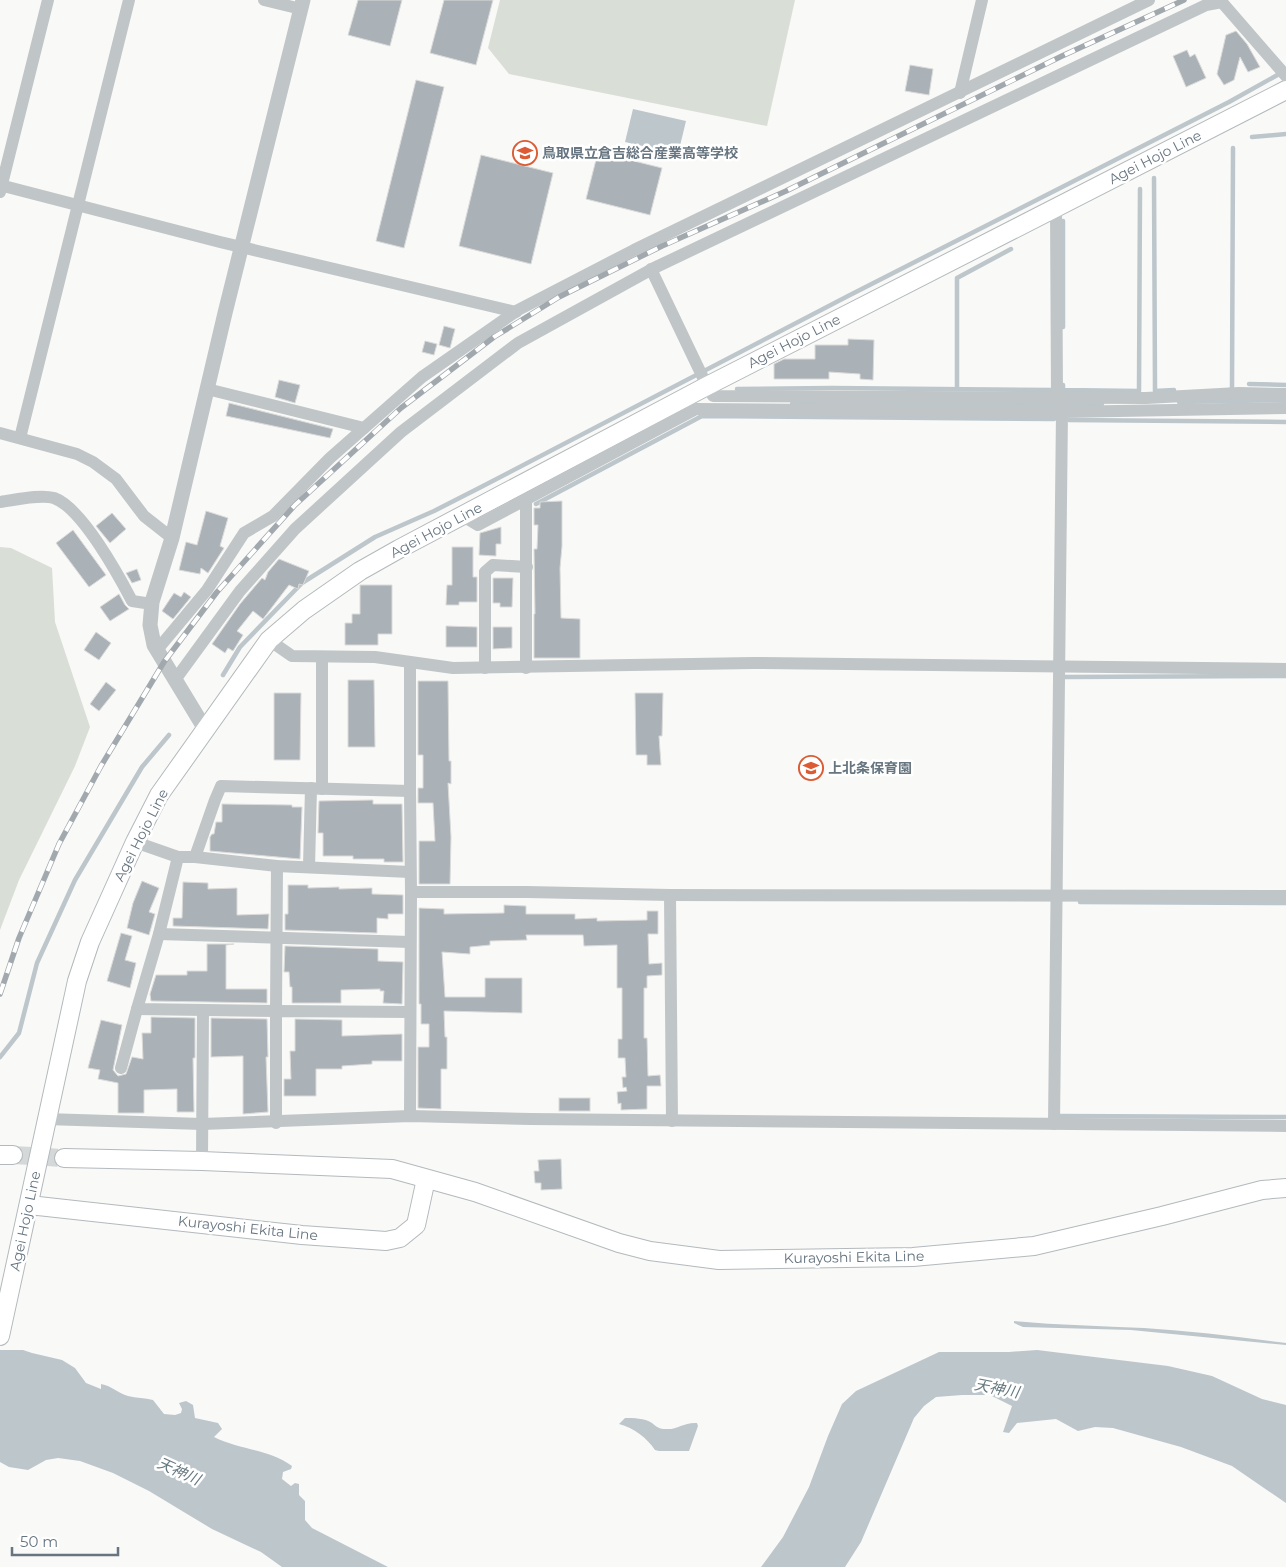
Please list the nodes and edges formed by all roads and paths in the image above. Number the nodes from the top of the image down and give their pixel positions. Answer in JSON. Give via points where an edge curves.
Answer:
{"nodes":[{"id":1,"x":48,"y":0,"type":"edge"},
{"id":2,"x":129,"y":0,"type":"edge"},
{"id":3,"x":264,"y":0,"type":"edge"},
{"id":4,"x":982,"y":0,"type":"edge"},
{"id":5,"x":1149,"y":0,"type":"edge"},
{"id":6,"x":1221,"y":1,"type":"edge"},
{"id":7,"x":302,"y":5,"type":"edge"},
{"id":8,"x":1286,"y":76,"type":"edge"},
{"id":9,"x":1286,"y":90,"type":"edge"},
{"id":10,"x":960,"y":93,"type":"junction"},
{"id":11,"x":1,"y":188,"type":"edge"},
{"id":12,"x":78,"y":205,"type":"junction"},
{"id":13,"x":1056,"y":207,"type":"junction"},
{"id":14,"x":242,"y":247,"type":"junction"},
{"id":15,"x":651,"y":269,"type":"junction"},
{"id":16,"x":516,"y":312,"type":"junction"},
{"id":17,"x":207,"y":389,"type":"junction"},
{"id":18,"x":710,"y":391,"type":"junction"},
{"id":19,"x":1286,"y":394,"type":"edge"},
{"id":20,"x":1057,"y":397,"type":"junction"},
{"id":21,"x":1286,"y":408,"type":"edge"},
{"id":22,"x":707,"y":409,"type":"junction"},
{"id":23,"x":1062,"y":412,"type":"junction"},
{"id":24,"x":364,"y":428,"type":"junction"},
{"id":25,"x":0,"y":433,"type":"edge"},
{"id":26,"x":20,"y":438,"type":"junction"},
{"id":27,"x":526,"y":500,"type":"junction"},
{"id":28,"x":0,"y":502,"type":"edge"},
{"id":29,"x":462,"y":516,"type":"junction"},
{"id":30,"x":172,"y":538,"type":"junction"},
{"id":31,"x":527,"y":567,"type":"junction"},
{"id":32,"x":152,"y":604,"type":"junction"},
{"id":33,"x":269,"y":640,"type":"junction"},
{"id":34,"x":158,"y":650,"type":"junction"},
{"id":35,"x":322,"y":657,"type":"junction"},
{"id":36,"x":410,"y":663,"type":"junction"},
{"id":37,"x":1059,"y":667,"type":"junction"},
{"id":38,"x":485,"y":668,"type":"junction"},
{"id":39,"x":526,"y":668,"type":"junction"},
{"id":40,"x":1286,"y":669,"type":"edge"},
{"id":41,"x":175,"y":680,"type":"junction"},
{"id":42,"x":205,"y":729,"type":"junction"},
{"id":43,"x":317,"y":789,"type":"junction"},
{"id":44,"x":410,"y":792,"type":"junction"},
{"id":45,"x":134,"y":842,"type":"junction"},
{"id":46,"x":178,"y":857,"type":"junction"},
{"id":47,"x":195,"y":857,"type":"junction"},
{"id":48,"x":277,"y":866,"type":"junction"},
{"id":49,"x":309,"y":867,"type":"junction"},
{"id":50,"x":410,"y":872,"type":"junction"},
{"id":51,"x":411,"y":892,"type":"junction"},
{"id":52,"x":670,"y":895,"type":"junction"},
{"id":53,"x":1056,"y":895,"type":"junction"},
{"id":54,"x":1286,"y":896,"type":"edge"},
{"id":55,"x":159,"y":934,"type":"junction"},
{"id":56,"x":276,"y":939,"type":"junction"},
{"id":57,"x":410,"y":942,"type":"junction"},
{"id":58,"x":137,"y":1010,"type":"junction"},
{"id":59,"x":203,"y":1010,"type":"junction"},
{"id":60,"x":276,"y":1011,"type":"junction"},
{"id":61,"x":410,"y":1012,"type":"junction"},
{"id":62,"x":121,"y":1068,"type":"dead end"},
{"id":63,"x":410,"y":1116,"type":"junction"},
{"id":64,"x":46,"y":1120,"type":"junction"},
{"id":65,"x":672,"y":1121,"type":"junction"},
{"id":66,"x":276,"y":1122,"type":"junction"},
{"id":67,"x":202,"y":1124,"type":"junction"},
{"id":68,"x":1054,"y":1124,"type":"junction"},
{"id":69,"x":1286,"y":1126,"type":"edge"},
{"id":70,"x":64,"y":1158,"type":"tunnel mouth"},
{"id":71,"x":202,"y":1161,"type":"junction"},
{"id":72,"x":426,"y":1179,"type":"junction"},
{"id":73,"x":1286,"y":1188,"type":"edge"},
{"id":74,"x":28,"y":1213,"type":"junction"},
{"id":75,"x":0,"y":1336,"type":"edge"}],
"edges":[{"from":1,"to":11,"type":"street"},
{"from":2,"to":12,"type":"street"},
{"from":3,"to":7,"type":"street"},
{"from":4,"to":10,"type":"street"},
{"from":5,"to":10,"type":"street"},
{"from":6,"to":8,"type":"street"},
{"from":6,"to":15,"type":"street","via":[[1206,4]]},
{"from":7,"to":14,"type":"street"},
{"from":9,"to":13,"type":"main road","name":"Agei Hojo Line"},
{"from":10,"to":16,"type":"street","via":[[634,250]]},
{"from":11,"to":12,"type":"street"},
{"from":12,"to":14,"type":"street"},
{"from":12,"to":26,"type":"street"},
{"from":13,"to":18,"type":"main road","name":"Agei Hojo Line"},
{"from":13,"to":20,"type":"street"},
{"from":14,"to":16,"type":"street"},
{"from":14,"to":17,"type":"street"},
{"from":15,"to":18,"type":"street"},
{"from":15,"to":41,"type":"street","via":[[518,343],[400,432],[294,529],[240,591]]},
{"from":16,"to":24,"type":"street","via":[[422,378]]},
{"from":17,"to":24,"type":"street"},
{"from":17,"to":30,"type":"street"},
{"from":18,"to":20,"type":"street"},
{"from":18,"to":22,"type":"street"},
{"from":18,"to":29,"type":"main road","name":"Agei Hojo Line"},
{"from":19,"to":20,"type":"street"},
{"from":20,"to":23,"type":"street"},
{"from":21,"to":23,"type":"street"},
{"from":22,"to":23,"type":"street"},
{"from":22,"to":27,"type":"street","via":[[696,409]]},
{"from":23,"to":37,"type":"street"},
{"from":24,"to":34,"type":"street","via":[[273,516],[244,533],[207,590]]},
{"from":25,"to":26,"type":"street"},
{"from":26,"to":30,"type":"street","via":[[78,454],[93,462],[116,478],[144,516]]},
{"from":27,"to":29,"type":"street","via":[[478,525]]},
{"from":27,"to":31,"type":"street"},
{"from":28,"to":32,"type":"street","via":[[54,498],[72,511],[98,543],[132,602]]},
{"from":29,"to":33,"type":"main road","name":"Agei Hojo Line","via":[[360,571],[304,610]]},
{"from":30,"to":32,"type":"street"},
{"from":31,"to":38,"type":"street","via":[[493,564],[485,572]]},
{"from":31,"to":39,"type":"street"},
{"from":32,"to":34,"type":"street","via":[[150,624]]},
{"from":33,"to":35,"type":"street","via":[[292,656]]},
{"from":33,"to":42,"type":"main road","name":"Agei Hojo Line"},
{"from":34,"to":41,"type":"street"},
{"from":35,"to":36,"type":"street","via":[[375,658]]},
{"from":35,"to":43,"type":"street"},
{"from":36,"to":38,"type":"street"},
{"from":36,"to":44,"type":"street"},
{"from":37,"to":39,"type":"street","via":[[753,663]]},
{"from":37,"to":40,"type":"street"},
{"from":37,"to":53,"type":"street"},
{"from":38,"to":39,"type":"street"},
{"from":41,"to":42,"type":"street"},
{"from":42,"to":45,"type":"main road","name":"Agei Hojo Line","via":[[159,795]]},
{"from":43,"to":44,"type":"street"},
{"from":43,"to":47,"type":"street","via":[[221,786]]},
{"from":43,"to":49,"type":"street"},
{"from":44,"to":50,"type":"street"},
{"from":45,"to":46,"type":"street"},
{"from":45,"to":64,"type":"main road","name":"Agei Hojo Line","via":[[90,942],[77,981]]},
{"from":46,"to":47,"type":"street"},
{"from":46,"to":55,"type":"street"},
{"from":47,"to":48,"type":"street"},
{"from":48,"to":49,"type":"street"},
{"from":48,"to":56,"type":"street"},
{"from":49,"to":50,"type":"street"},
{"from":50,"to":51,"type":"street"},
{"from":51,"to":52,"type":"street"},
{"from":51,"to":57,"type":"street"},
{"from":52,"to":53,"type":"street"},
{"from":52,"to":65,"type":"street"},
{"from":53,"to":54,"type":"street"},
{"from":53,"to":68,"type":"street"},
{"from":55,"to":56,"type":"street"},
{"from":55,"to":58,"type":"street"},
{"from":56,"to":57,"type":"street"},
{"from":56,"to":60,"type":"street"},
{"from":57,"to":61,"type":"street"},
{"from":58,"to":59,"type":"street"},
{"from":58,"to":62,"type":"street"},
{"from":59,"to":60,"type":"street"},
{"from":59,"to":67,"type":"street"},
{"from":60,"to":61,"type":"street"},
{"from":60,"to":66,"type":"street"},
{"from":61,"to":63,"type":"street"},
{"from":63,"to":65,"type":"street"},
{"from":63,"to":66,"type":"street"},
{"from":64,"to":67,"type":"street"},
{"from":64,"to":74,"type":"main road","name":"Agei Hojo Line"},
{"from":65,"to":68,"type":"street"},
{"from":66,"to":67,"type":"street"},
{"from":67,"to":71,"type":"street"},
{"from":68,"to":69,"type":"street"},
{"from":70,"to":71,"type":"main road","name":"Kurayoshi Ekita Line"},
{"from":71,"to":72,"type":"main road","name":"Kurayoshi Ekita Line","via":[[392,1169]]},
{"from":72,"to":73,"type":"main road","name":"Kurayoshi Ekita Line","via":[[475,1192],[619,1243],[650,1251],[719,1260],[913,1256],[1034,1246],[1262,1190]]},
{"from":72,"to":74,"type":"main road","name":"Kurayoshi Ekita Line","via":[[416,1225],[400,1238],[386,1241]]},
{"from":74,"to":75,"type":"main road","name":"Agei Hojo Line"}]}
